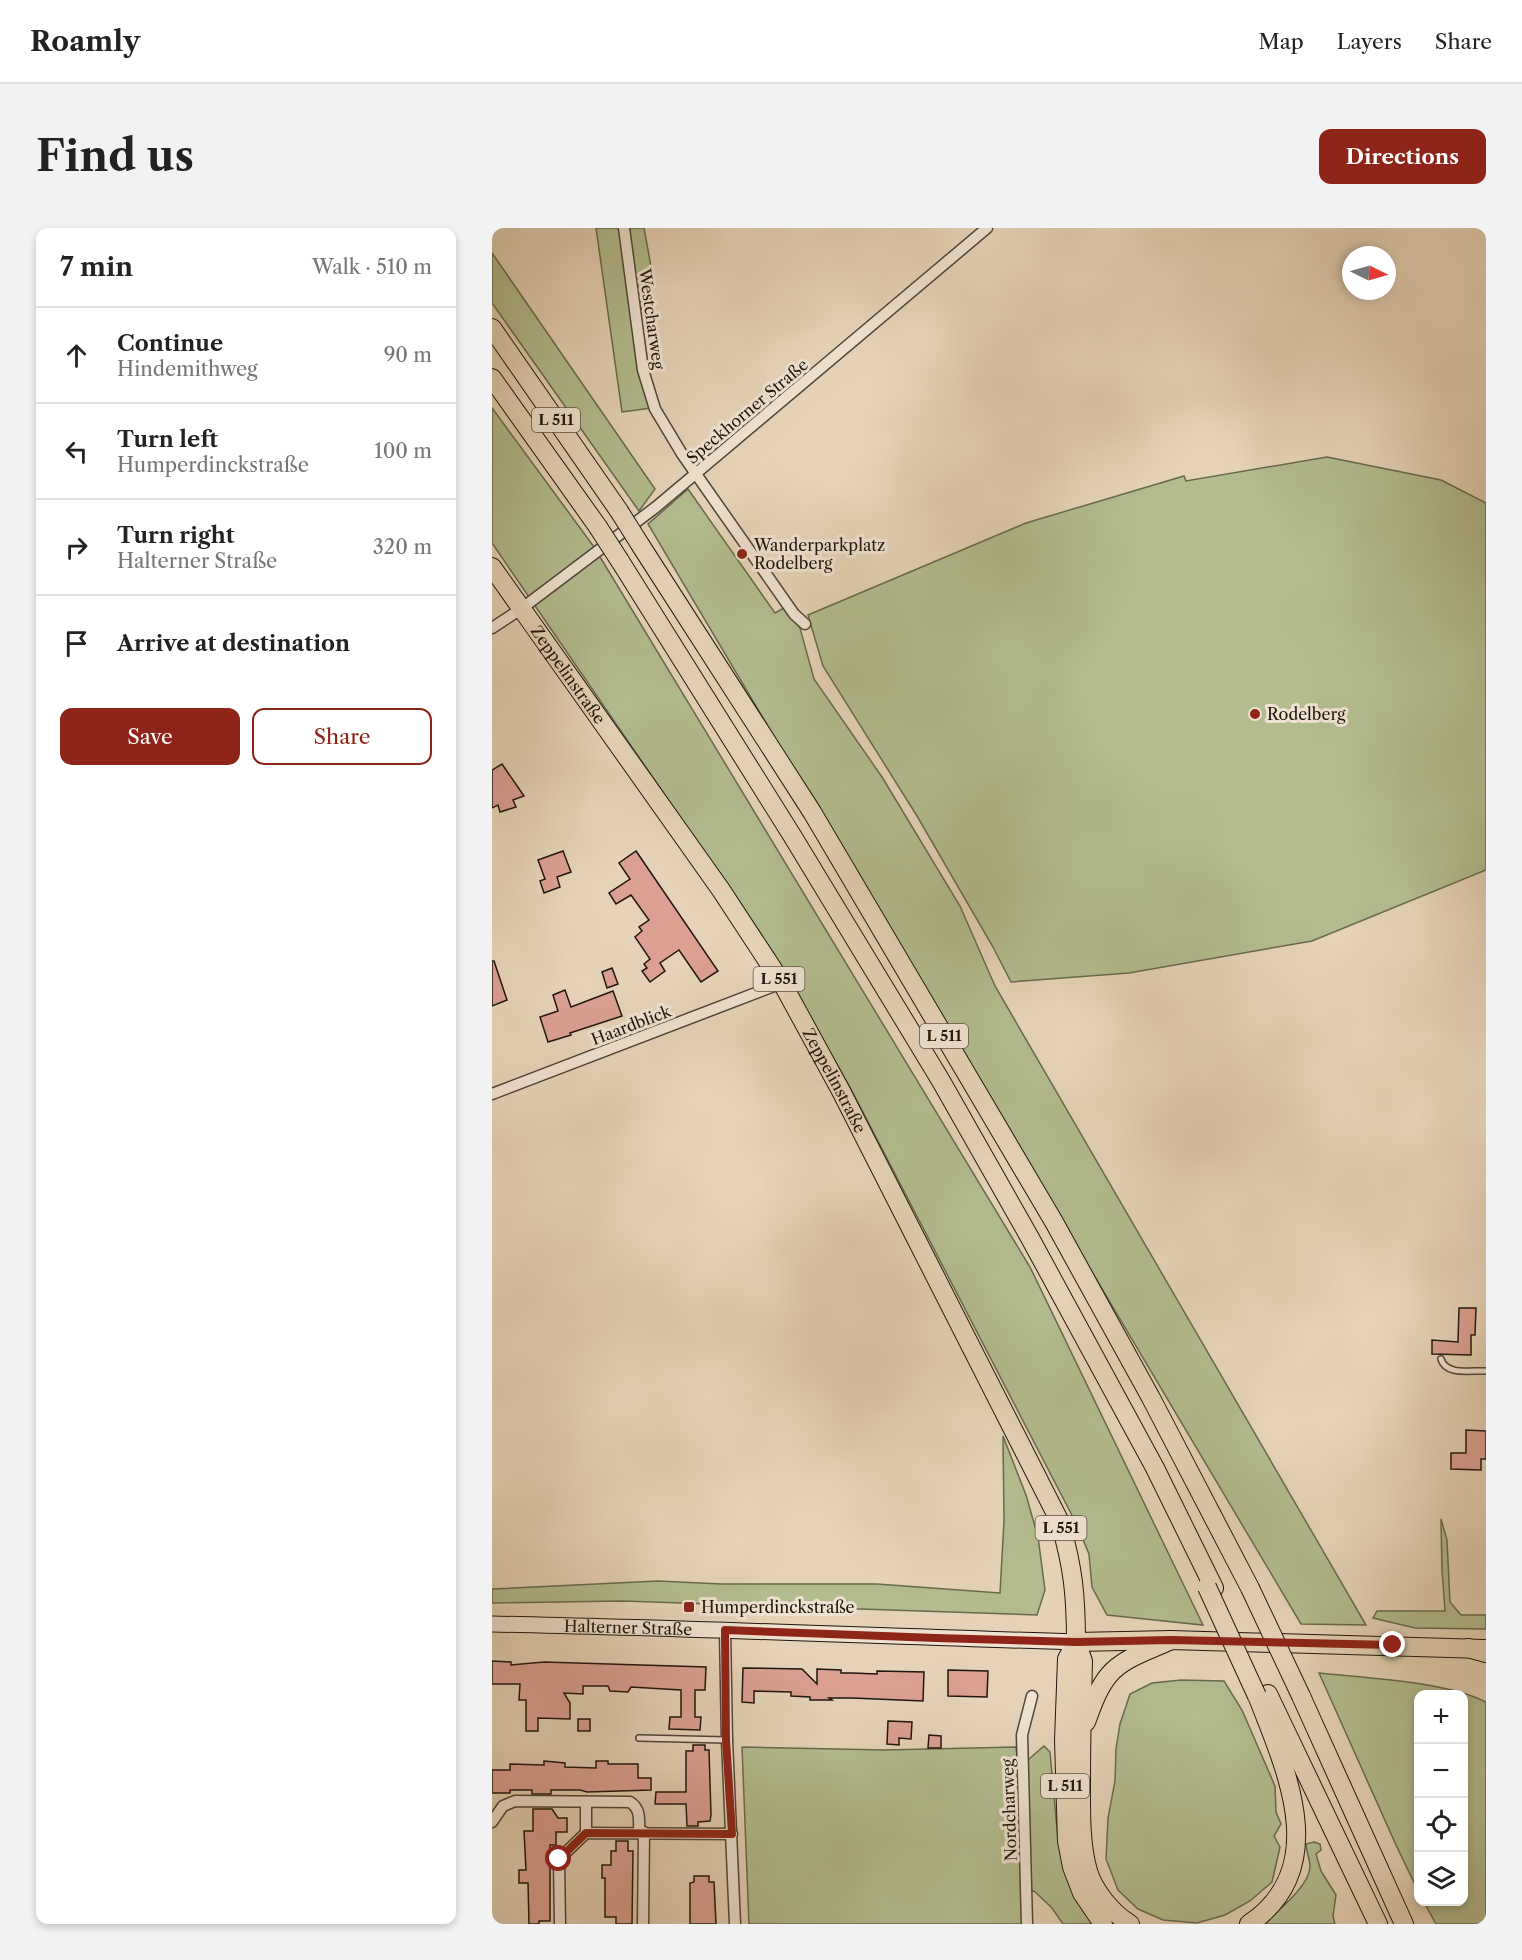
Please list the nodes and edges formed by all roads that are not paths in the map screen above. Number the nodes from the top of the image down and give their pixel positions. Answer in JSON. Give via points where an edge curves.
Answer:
{"nodes":[{"id":1,"x":624,"y":228,"type":"edge"},
{"id":2,"x":987,"y":228,"type":"edge"},
{"id":3,"x":492,"y":328,"type":"edge"},
{"id":4,"x":492,"y":378,"type":"edge"},
{"id":5,"x":697,"y":473,"type":"junction"},
{"id":6,"x":492,"y":567,"type":"edge"},
{"id":7,"x":521,"y":609,"type":"junction"},
{"id":8,"x":805,"y":624,"type":"dead end"},
{"id":9,"x":492,"y":628,"type":"edge"},
{"id":10,"x":782,"y":983,"type":"junction"},
{"id":11,"x":492,"y":1094,"type":"edge"},
{"id":12,"x":1441,"y":1359,"type":"dead end"},
{"id":13,"x":1486,"y":1371,"type":"edge"},
{"id":14,"x":492,"y":1624,"type":"edge"},
{"id":15,"x":725,"y":1630,"type":"junction"},
{"id":16,"x":1171,"y":1640,"type":"junction"},
{"id":17,"x":1076,"y":1642,"type":"junction"},
{"id":18,"x":1486,"y":1651,"type":"edge"},
{"id":19,"x":1262,"y":1695,"type":"junction"},
{"id":20,"x":1032,"y":1696,"type":"dead end"},
{"id":21,"x":1082,"y":1735,"type":"junction"},
{"id":22,"x":639,"y":1738,"type":"dead end"},
{"id":23,"x":726,"y":1740,"type":"junction"},
{"id":24,"x":586,"y":1802,"type":"junction"},
{"id":25,"x":492,"y":1822,"type":"edge"},
{"id":26,"x":641,"y":1832,"type":"junction"},
{"id":27,"x":586,"y":1833,"type":"junction"},
{"id":28,"x":732,"y":1834,"type":"junction"},
{"id":29,"x":1390,"y":1892,"type":"junction"},
{"id":30,"x":560,"y":1924,"type":"edge"},
{"id":31,"x":643,"y":1924,"type":"edge"},
{"id":32,"x":735,"y":1924,"type":"edge"},
{"id":33,"x":1027,"y":1924,"type":"edge"},
{"id":34,"x":1102,"y":1924,"type":"edge"},
{"id":35,"x":1130,"y":1924,"type":"edge"},
{"id":36,"x":1249,"y":1924,"type":"edge"},
{"id":37,"x":1378,"y":1924,"type":"edge"},
{"id":38,"x":1404,"y":1924,"type":"edge"},
{"id":39,"x":1418,"y":1924,"type":"edge"}],
"edges":[{"from":1,"to":5,"type":"street","name":"Westcharweg","via":[[643,370],[655,409]]},
{"from":2,"to":5,"type":"street","name":"Speckhorner Straße"},
{"from":3,"to":29,"type":"main road","number":"L 511","bridge":true,"via":[[619,511],[812,812],[1049,1212],[1250,1588]]},
{"from":4,"to":19,"type":"main road","number":"L 511","bridge":true,"via":[[620,561],[941,1081],[1144,1448]]},
{"from":5,"to":7,"type":"street","name":"Speckhorner Straße"},
{"from":5,"to":8,"type":"street","name":"Westcharweg","via":[[794,614]]},
{"from":6,"to":7,"type":"main road","name":"Zeppelinstraße","number":"L 551"},
{"from":7,"to":9,"type":"street","name":"Speckhorner Straße"},
{"from":7,"to":10,"type":"main road","name":"Zeppelinstraße","number":"L 551","via":[[721,890]]},
{"from":10,"to":11,"type":"street","name":"Haardblick"},
{"from":10,"to":17,"type":"main road","name":"Zeppelinstraße","number":"L 551","via":[[1060,1522],[1076,1591]]},
{"from":12,"to":13,"type":"lane","via":[[1449,1370]]},
{"from":14,"to":15,"type":"main road","name":"Halterner Straße"},
{"from":15,"to":17,"type":"main road","name":"Halterner Straße"},
{"from":15,"to":23,"type":"street"},
{"from":16,"to":17,"type":"main road","name":"Halterner Straße"},
{"from":16,"to":18,"type":"main road","name":"Halterner Straße"},
{"from":16,"to":21,"type":"main road","number":"L 511","via":[[1109,1674],[1095,1697]]},
{"from":17,"to":21,"type":"main road","number":"L 511","via":[[1083,1661]]},
{"from":17,"to":34,"type":"main road","number":"L 511","via":[[1067,1659],[1067,1841],[1082,1893]]},
{"from":19,"to":36,"type":"main road","number":"L 511","via":[[1291,1789],[1298,1842],[1285,1886],[1272,1905]]},
{"from":19,"to":37,"type":"main road","number":"L 511"},
{"from":20,"to":33,"type":"street","name":"Nordcharweg","via":[[1022,1735]]},
{"from":21,"to":35,"type":"main road","number":"L 511","via":[[1081,1809],[1089,1873],[1110,1907]]},
{"from":22,"to":23,"type":"lane"},
{"from":23,"to":28,"type":"street"},
{"from":24,"to":25,"type":"street","via":[[515,1801],[503,1806]]},
{"from":24,"to":26,"type":"street","via":[[630,1802],[639,1812]]},
{"from":24,"to":27,"type":"street"},
{"from":26,"to":27,"type":"street"},
{"from":26,"to":28,"type":"street"},
{"from":26,"to":31,"type":"street"},
{"from":27,"to":30,"type":"street","via":[[559,1859]]},
{"from":28,"to":32,"type":"street"},
{"from":29,"to":38,"type":"main road","number":"L 511"},
{"from":29,"to":39,"type":"main road"}]}
